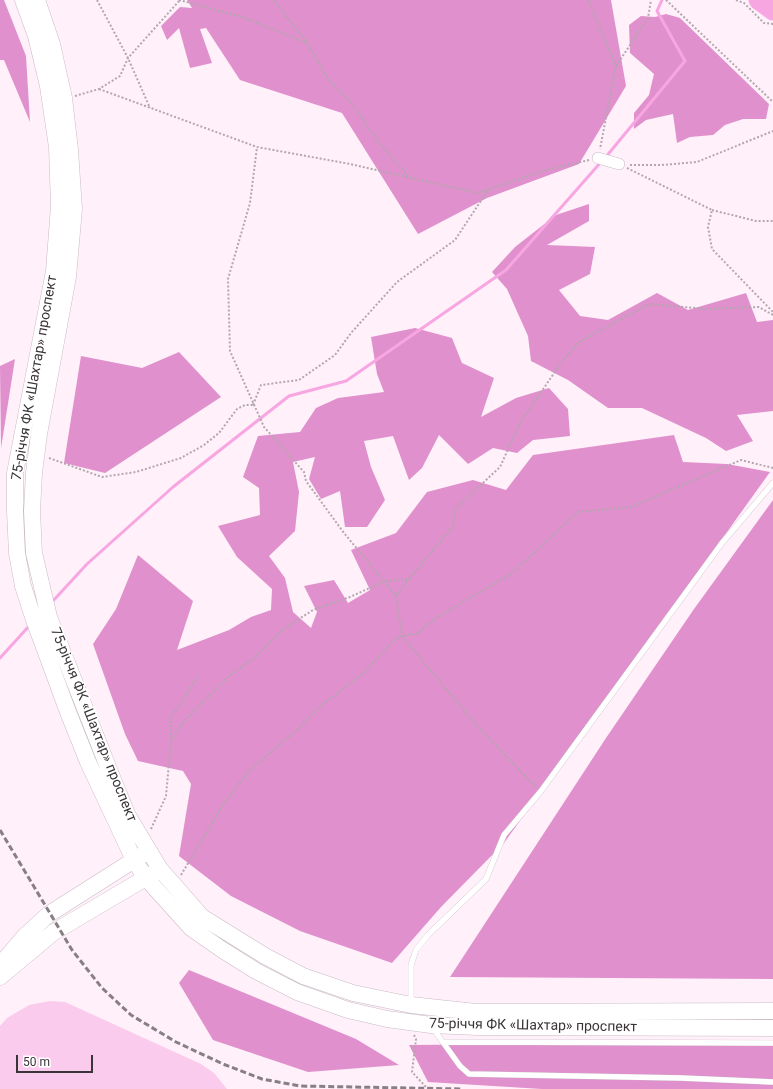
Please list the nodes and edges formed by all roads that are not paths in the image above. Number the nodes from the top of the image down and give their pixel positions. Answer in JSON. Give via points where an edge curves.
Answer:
{"nodes":[{"id":1,"x":23,"y":0,"type":"edge"},
{"id":2,"x":37,"y":0,"type":"edge"},
{"id":3,"x":598,"y":158,"type":"road end"},
{"id":4,"x":618,"y":164,"type":"road end"},
{"id":5,"x":773,"y":483,"type":"edge"},
{"id":6,"x":148,"y":850,"type":"junction"},
{"id":7,"x":134,"y":860,"type":"junction"},
{"id":8,"x":160,"y":869,"type":"junction"},
{"id":9,"x":146,"y":878,"type":"junction"},
{"id":10,"x":0,"y":965,"type":"edge"},
{"id":11,"x":0,"y":977,"type":"edge"},
{"id":12,"x":411,"y":1005,"type":"junction"},
{"id":13,"x":773,"y":1011,"type":"edge"},
{"id":14,"x":430,"y":1025,"type":"junction"},
{"id":15,"x":773,"y":1028,"type":"edge"},
{"id":16,"x":444,"y":1042,"type":"junction"},
{"id":17,"x":773,"y":1043,"type":"edge"},
{"id":18,"x":773,"y":1082,"type":"edge"}],
"edges":[{"from":1,"to":7,"type":"main road","name":"75-річчя ФК «Шахтар» проспект","via":[[36,36],[48,86],[58,147],[58,206],[54,271],[15,473],[16,539],[23,586],[34,620],[88,762]]},
{"from":2,"to":6,"type":"main road","name":"75-річчя ФК «Шахтар» проспект","via":[[52,44],[64,98],[74,209],[68,277],[34,473],[34,552],[49,617],[127,814]]},
{"from":3,"to":4,"type":"street"},
{"from":5,"to":12,"type":"lane","via":[[722,543],[541,791],[504,835],[486,879],[416,950],[411,965]]},
{"from":6,"to":7,"type":"main road"},
{"from":6,"to":8,"type":"main road","name":"75-річчя ФК «Шахтар» проспект"},
{"from":7,"to":9,"type":"main road","name":"75-річчя ФК «Шахтар» проспект"},
{"from":7,"to":10,"type":"main road","via":[[49,914],[24,937]]},
{"from":8,"to":9,"type":"main road"},
{"from":8,"to":12,"type":"main road","name":"75-річчя ФК «Шахтар» проспект","via":[[202,917],[265,956],[303,976],[353,993]]},
{"from":9,"to":11,"type":"main road","via":[[54,932]]},
{"from":9,"to":14,"type":"main road","name":"75-річчя ФК «Шахтар» проспект","via":[[191,928],[256,971],[297,992],[348,1010]]},
{"from":12,"to":13,"type":"main road","name":"75-річчя ФК «Шахтар» проспект","via":[[476,1012]]},
{"from":14,"to":15,"type":"main road","name":"75-річчя ФК «Шахтар» проспект"},
{"from":14,"to":16,"type":"lane"},
{"from":16,"to":17,"type":"lane"},
{"from":16,"to":18,"type":"lane","via":[[460,1066],[469,1074]]}]}
